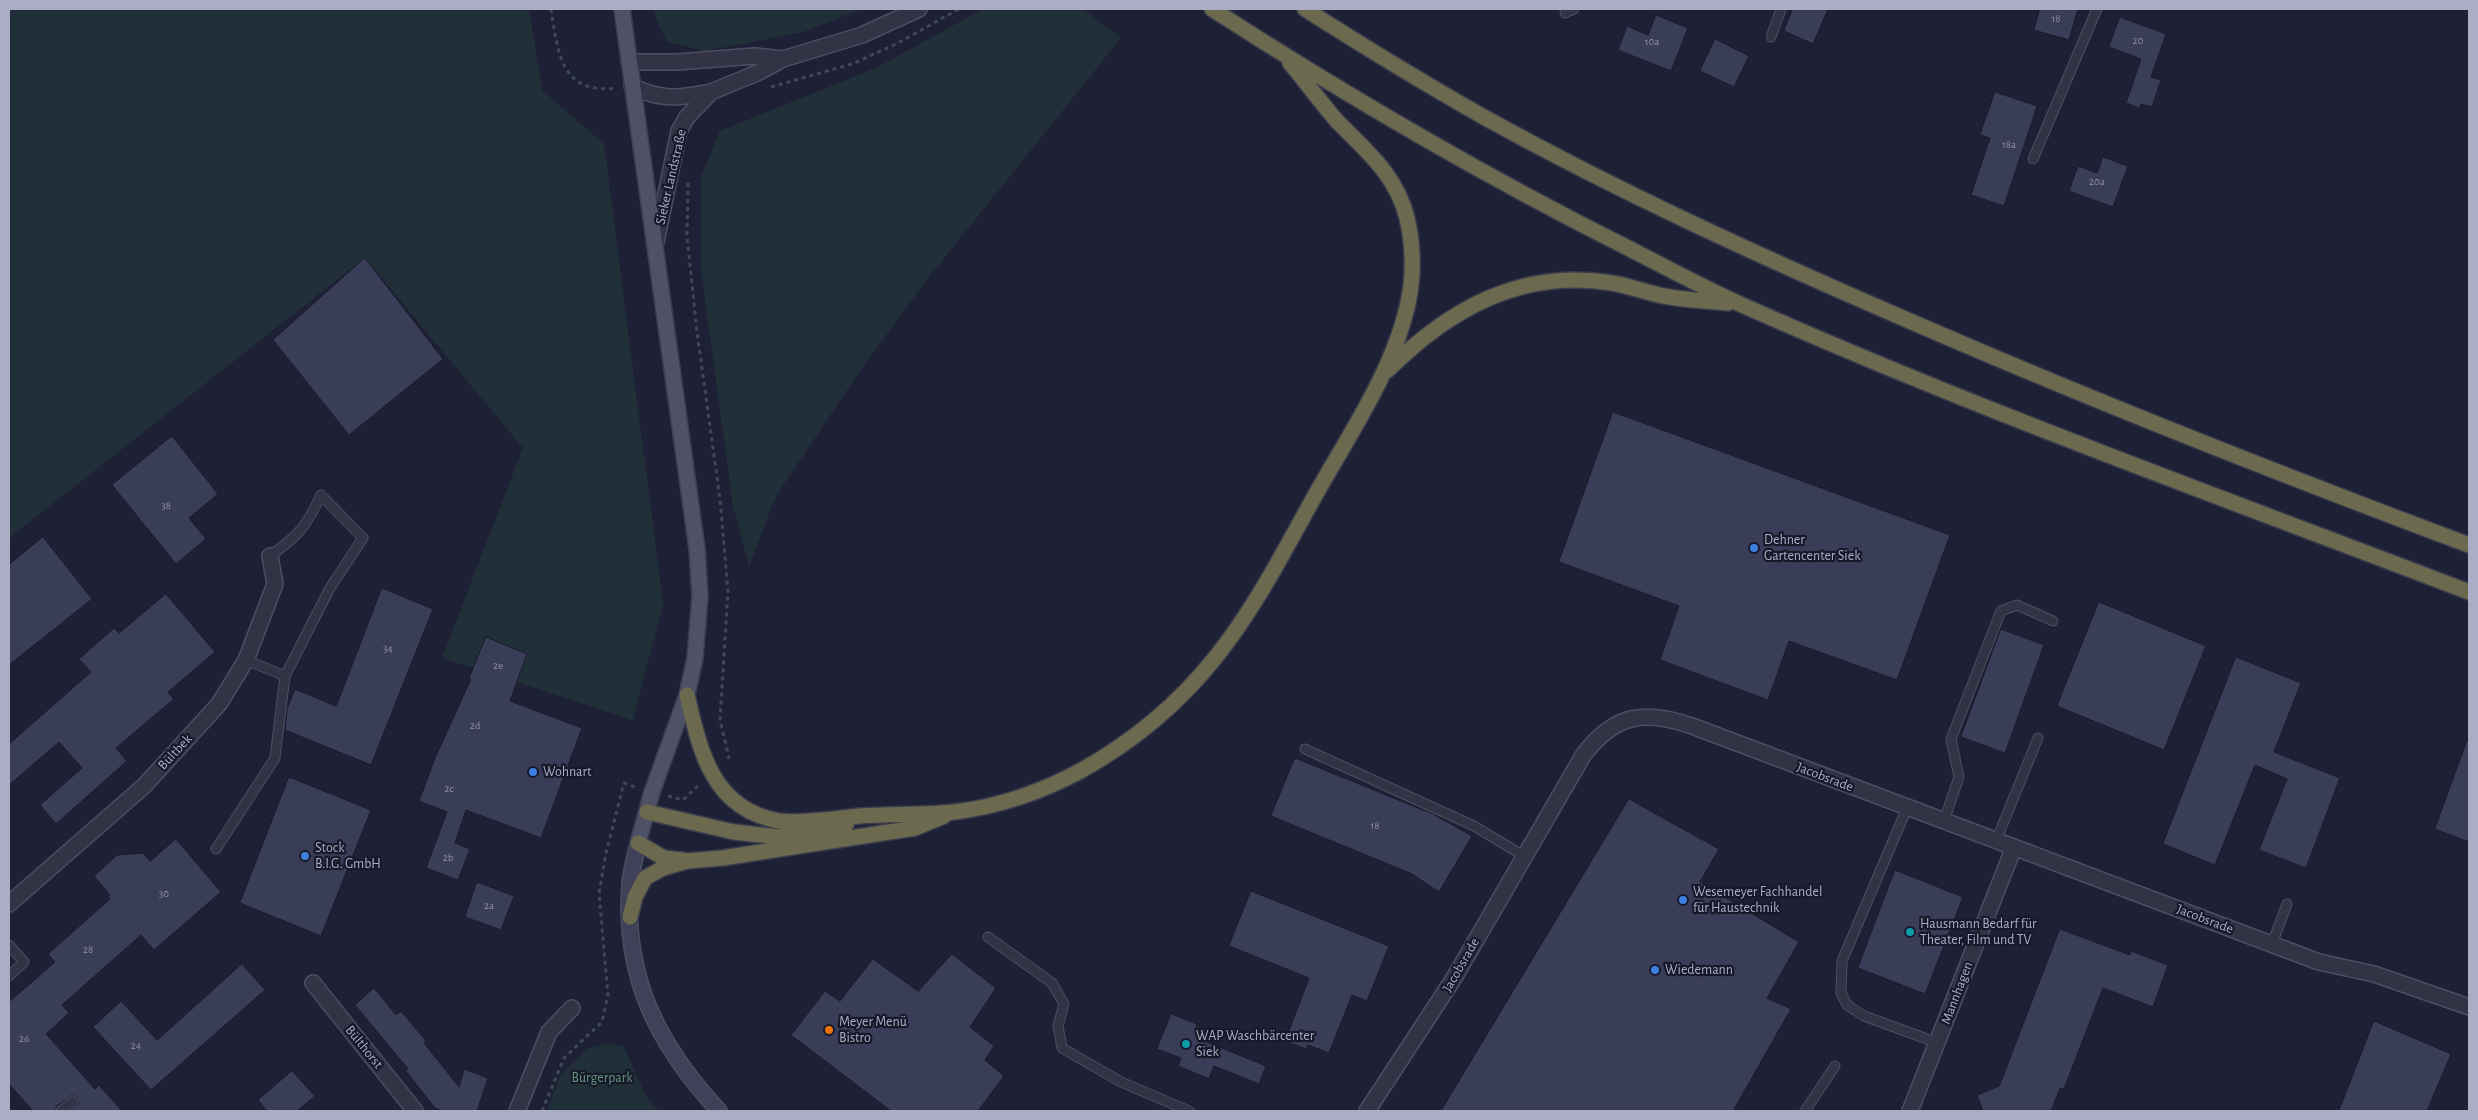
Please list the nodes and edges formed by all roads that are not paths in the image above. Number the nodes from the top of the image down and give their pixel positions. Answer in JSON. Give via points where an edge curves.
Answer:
{"nodes":[{"id":1,"x":622,"y":9,"type":"edge"},
{"id":2,"x":919,"y":9,"type":"edge"},
{"id":3,"x":1212,"y":9,"type":"edge"},
{"id":4,"x":1305,"y":9,"type":"edge"},
{"id":5,"x":1574,"y":9,"type":"edge"},
{"id":6,"x":1782,"y":9,"type":"edge"},
{"id":7,"x":2097,"y":9,"type":"edge"},
{"id":8,"x":1565,"y":13,"type":"dead end"},
{"id":9,"x":1771,"y":37,"type":"dead end"},
{"id":10,"x":1283,"y":55,"type":"junction"},
{"id":11,"x":783,"y":59,"type":"junction"},
{"id":12,"x":629,"y":62,"type":"junction"},
{"id":13,"x":632,"y":86,"type":"junction"},
{"id":14,"x":711,"y":92,"type":"junction"},
{"id":15,"x":2033,"y":159,"type":"dead end"},
{"id":16,"x":655,"y":243,"type":"junction"},
{"id":17,"x":1740,"y":304,"type":"junction"},
{"id":18,"x":1385,"y":373,"type":"junction"},
{"id":19,"x":2469,"y":545,"type":"edge"},
{"id":20,"x":270,"y":556,"type":"joint"},
{"id":21,"x":2469,"y":592,"type":"edge"},
{"id":22,"x":2053,"y":621,"type":"dead end"},
{"id":23,"x":246,"y":660,"type":"junction"},
{"id":24,"x":285,"y":676,"type":"junction"},
{"id":25,"x":687,"y":695,"type":"junction"},
{"id":26,"x":2038,"y":738,"type":"dead end"},
{"id":27,"x":1306,"y":749,"type":"dead end"},
{"id":28,"x":1907,"y":808,"type":"junction"},
{"id":29,"x":647,"y":812,"type":"junction"},
{"id":30,"x":955,"y":812,"type":"junction"},
{"id":31,"x":901,"y":814,"type":"junction"},
{"id":32,"x":1944,"y":821,"type":"junction"},
{"id":33,"x":1996,"y":840,"type":"junction"},
{"id":34,"x":638,"y":843,"type":"junction"},
{"id":35,"x":2014,"y":847,"type":"junction"},
{"id":36,"x":216,"y":849,"type":"dead end"},
{"id":37,"x":1524,"y":856,"type":"junction"},
{"id":38,"x":687,"y":861,"type":"junction"},
{"id":39,"x":9,"y":904,"type":"edge"},
{"id":40,"x":2287,"y":904,"type":"dead end"},
{"id":41,"x":630,"y":917,"type":"junction"},
{"id":42,"x":988,"y":937,"type":"dead end"},
{"id":43,"x":2272,"y":944,"type":"junction"},
{"id":44,"x":9,"y":945,"type":"edge"},
{"id":45,"x":9,"y":976,"type":"edge"},
{"id":46,"x":312,"y":983,"type":"dead end"},
{"id":47,"x":2469,"y":1007,"type":"edge"},
{"id":48,"x":572,"y":1008,"type":"dead end"},
{"id":49,"x":1938,"y":1043,"type":"junction"},
{"id":50,"x":1835,"y":1066,"type":"dead end"},
{"id":51,"x":73,"y":1101,"type":"dead end"},
{"id":52,"x":61,"y":1111,"type":"edge"},
{"id":53,"x":415,"y":1111,"type":"edge"},
{"id":54,"x":517,"y":1111,"type":"edge"},
{"id":55,"x":719,"y":1111,"type":"edge"},
{"id":56,"x":1189,"y":1111,"type":"edge"},
{"id":57,"x":1367,"y":1111,"type":"edge"},
{"id":58,"x":1806,"y":1111,"type":"edge"},
{"id":59,"x":1912,"y":1111,"type":"edge"}],
"edges":[{"from":1,"to":12,"type":"main road"},
{"from":2,"to":11,"type":"street","name":"Sieker Landstraße","via":[[862,35]]},
{"from":3,"to":10,"type":"highway"},
{"from":4,"to":19,"type":"highway","via":[[1481,115],[1621,189],[1765,259],[2050,381],[2284,476]]},
{"from":5,"to":8,"type":"lane"},
{"from":6,"to":9,"type":"lane"},
{"from":7,"to":15,"type":"lane"},
{"from":10,"to":17,"type":"highway","via":[[1454,156],[1595,232]]},
{"from":10,"to":18,"type":"highway","via":[[1337,120],[1375,157],[1390,180],[1406,216],[1412,271],[1409,299]]},
{"from":11,"to":12,"type":"street","name":"Sieker Landstraße","via":[[755,56]]},
{"from":11,"to":14,"type":"street","name":"Sieker Landstraße","via":[[757,74]]},
{"from":12,"to":13,"type":"main road"},
{"from":13,"to":14,"type":"street","name":"Sieker Landstraße","via":[[663,98]]},
{"from":13,"to":16,"type":"main road"},
{"from":14,"to":16,"type":"street","name":"Sieker Landstraße","via":[[687,117],[679,131]]},
{"from":16,"to":25,"type":"main road","via":[[697,549],[700,620]]},
{"from":17,"to":18,"type":"highway","via":[[1665,296],[1592,281],[1543,283],[1517,288],[1491,297],[1440,324],[1416,342]]},
{"from":17,"to":21,"type":"highway","via":[[2002,413]]},
{"from":18,"to":30,"type":"highway","via":[[1257,598],[1214,659],[1178,699],[1127,741],[1080,771],[1018,797]]},
{"from":20,"to":23,"type":"street","name":"Bültbek","via":[[275,584]]},
{"from":20,"to":24,"type":"lane","via":[[295,538],[307,524],[321,495],[363,538],[330,588]]},
{"from":22,"to":32,"type":"lane","via":[[2017,604],[2001,611],[1951,739],[1959,777]]},
{"from":23,"to":24,"type":"lane"},
{"from":23,"to":39,"type":"street","name":"Bültbek","via":[[219,704],[144,786]]},
{"from":24,"to":36,"type":"lane","via":[[275,758]]},
{"from":25,"to":29,"type":"main road"},
{"from":25,"to":31,"type":"highway","via":[[696,736],[711,775],[721,788],[752,812],[782,821]]},
{"from":26,"to":33,"type":"lane"},
{"from":27,"to":37,"type":"lane","via":[[1474,826]]},
{"from":28,"to":32,"type":"street","name":"Jacobsrade"},
{"from":28,"to":37,"type":"street","name":"Jacobsrade","via":[[1674,719],[1646,716],[1616,723],[1594,741],[1572,772]]},
{"from":28,"to":49,"type":"lane","via":[[1842,961],[1841,993],[1847,1005],[1864,1016]]},
{"from":29,"to":31,"type":"highway","via":[[734,832],[780,836]]},
{"from":29,"to":34,"type":"main road"},
{"from":30,"to":31,"type":"highway"},
{"from":30,"to":38,"type":"highway","via":[[915,828]]},
{"from":32,"to":33,"type":"street","name":"Jacobsrade"},
{"from":33,"to":35,"type":"street","name":"Jacobsrade"},
{"from":34,"to":38,"type":"highway","via":[[664,858]]},
{"from":34,"to":41,"type":"main road","via":[[630,883]]},
{"from":35,"to":43,"type":"street","name":"Jacobsrade"},
{"from":35,"to":49,"type":"street","name":"Mannhagen"},
{"from":37,"to":57,"type":"street","name":"Jacobsrade","via":[[1454,978]]},
{"from":38,"to":41,"type":"highway","via":[[663,868],[645,878],[635,896]]},
{"from":40,"to":43,"type":"lane"},
{"from":41,"to":55,"type":"main road","via":[[632,952],[641,989],[664,1042],[697,1088]]},
{"from":42,"to":56,"type":"lane","via":[[1052,983],[1064,1004],[1058,1026],[1062,1048],[1121,1082]]},
{"from":43,"to":47,"type":"street","name":"Jacobsrade","via":[[2336,967],[2391,979]]},
{"from":44,"to":45,"type":"lane","via":[[24,962]]},
{"from":46,"to":53,"type":"street","name":"Bülthorst"},
{"from":48,"to":54,"type":"street","via":[[549,1032]]},
{"from":49,"to":59,"type":"street","name":"Mannhagen"},
{"from":50,"to":58,"type":"lane"},
{"from":51,"to":52,"type":"lane"}]}
